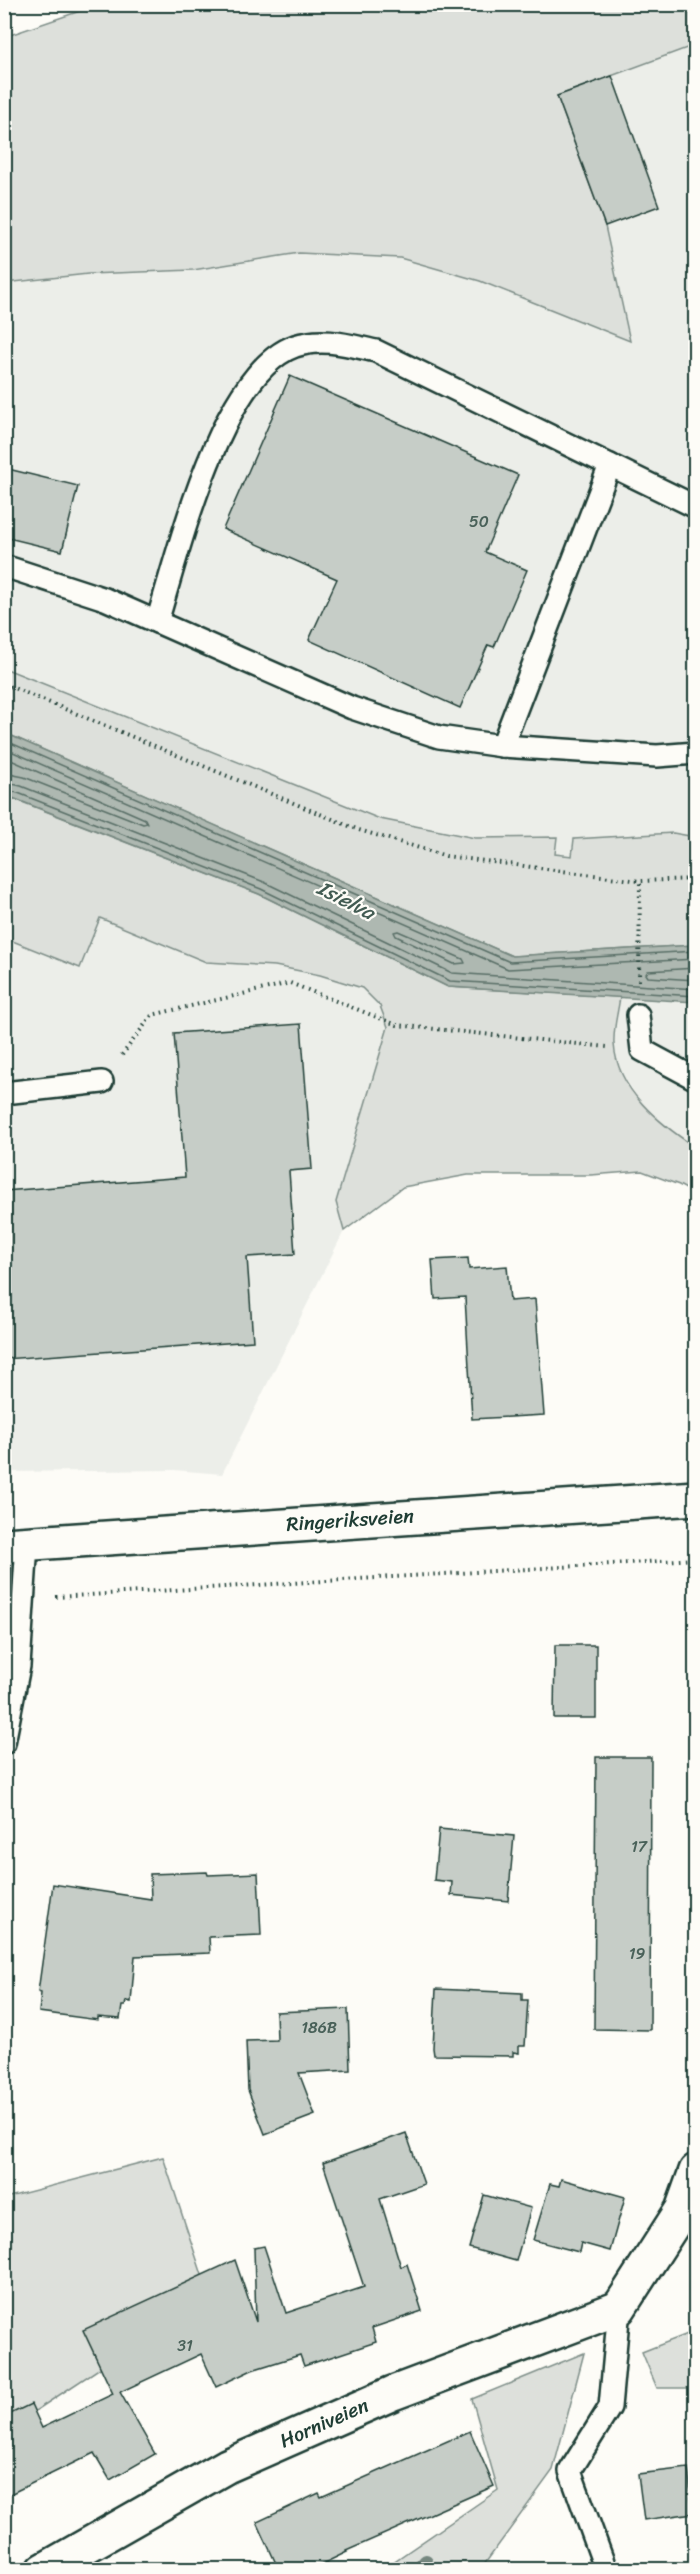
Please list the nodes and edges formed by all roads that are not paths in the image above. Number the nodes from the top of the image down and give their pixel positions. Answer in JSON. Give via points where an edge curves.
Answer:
{"nodes":[{"id":1,"x":610,"y":465,"type":"junction"},
{"id":2,"x":696,"y":507,"type":"edge"},
{"id":3,"x":4,"y":566,"type":"edge"},
{"id":4,"x":157,"y":622,"type":"junction"},
{"id":5,"x":502,"y":746,"type":"junction"},
{"id":6,"x":696,"y":753,"type":"edge"},
{"id":7,"x":638,"y":1015,"type":"road end"},
{"id":8,"x":696,"y":1079,"type":"edge"},
{"id":9,"x":102,"y":1082,"type":"road end"},
{"id":10,"x":4,"y":1093,"type":"edge"},
{"id":11,"x":696,"y":1498,"type":"edge"},
{"id":12,"x":16,"y":1544,"type":"edge"},
{"id":13,"x":12,"y":1666,"type":"edge"},
{"id":14,"x":4,"y":1743,"type":"edge"},
{"id":15,"x":696,"y":2171,"type":"edge"},
{"id":16,"x":619,"y":2308,"type":"junction"},
{"id":17,"x":44,"y":2570,"type":"edge"},
{"id":18,"x":606,"y":2570,"type":"edge"}],
"edges":[{"from":1,"to":2,"type":"lane"},
{"from":1,"to":4,"type":"lane","via":[[376,351],[327,340],[294,347],[268,362],[242,392],[197,489]]},
{"from":1,"to":5,"type":"lane"},
{"from":3,"to":4,"type":"lane","via":[[105,599]]},
{"from":4,"to":5,"type":"lane","via":[[352,708],[439,737]]},
{"from":5,"to":6,"type":"lane","via":[[657,756]]},
{"from":7,"to":8,"type":"lane","via":[[642,1050]]},
{"from":9,"to":10,"type":"lane"},
{"from":11,"to":12,"type":"street","name":"Ringeriksveien"},
{"from":12,"to":13,"type":"lane","via":[[24,1599]]},
{"from":13,"to":14,"type":"lane"},
{"from":15,"to":16,"type":"street","via":[[682,2210]]},
{"from":16,"to":17,"type":"street","name":"Horniveien","via":[[393,2393],[227,2466]]},
{"from":16,"to":18,"type":"lane","via":[[610,2407],[570,2471]]}]}
